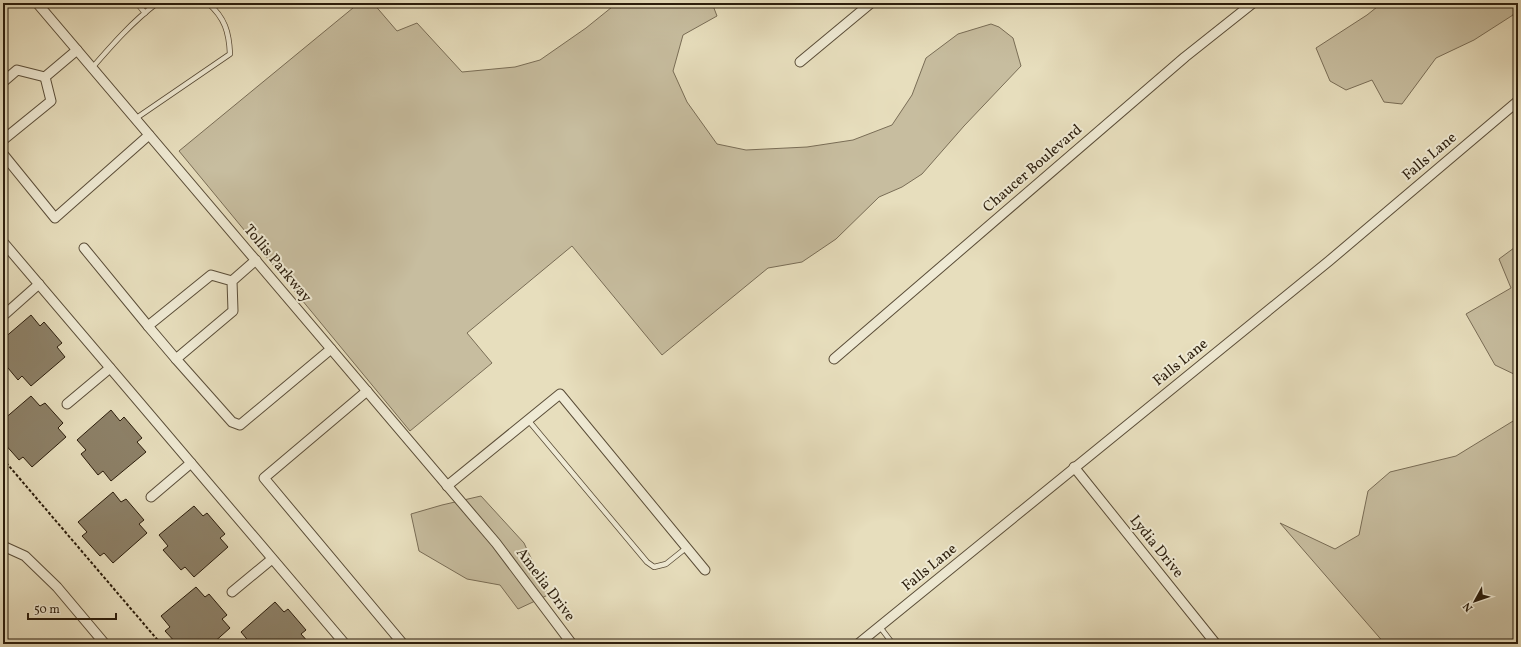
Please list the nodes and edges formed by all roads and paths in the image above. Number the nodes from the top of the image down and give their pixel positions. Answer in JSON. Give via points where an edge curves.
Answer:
{"nodes":[{"id":1,"x":37,"y":3,"type":"edge"},
{"id":2,"x":137,"y":3,"type":"edge"},
{"id":3,"x":157,"y":3,"type":"edge"},
{"id":4,"x":208,"y":3,"type":"edge"},
{"id":5,"x":871,"y":3,"type":"edge"},
{"id":6,"x":1253,"y":3,"type":"edge"},
{"id":7,"x":145,"y":13,"type":"junction"},
{"id":8,"x":77,"y":50,"type":"junction"},
{"id":9,"x":800,"y":62,"type":"dead end"},
{"id":10,"x":92,"y":68,"type":"junction"},
{"id":11,"x":45,"y":77,"type":"junction"},
{"id":12,"x":3,"y":82,"type":"edge"},
{"id":13,"x":1518,"y":101,"type":"edge"},
{"id":14,"x":135,"y":119,"type":"junction"},
{"id":15,"x":149,"y":135,"type":"junction"},
{"id":16,"x":3,"y":140,"type":"edge"},
{"id":17,"x":3,"y":154,"type":"edge"},
{"id":18,"x":3,"y":242,"type":"edge"},
{"id":19,"x":84,"y":248,"type":"dead end"},
{"id":20,"x":256,"y":260,"type":"junction"},
{"id":21,"x":232,"y":282,"type":"junction"},
{"id":22,"x":39,"y":284,"type":"junction"},
{"id":23,"x":3,"y":316,"type":"edge"},
{"id":24,"x":148,"y":326,"type":"junction"},
{"id":25,"x":331,"y":349,"type":"junction"},
{"id":26,"x":176,"y":359,"type":"junction"},
{"id":27,"x":834,"y":359,"type":"dead end"},
{"id":28,"x":110,"y":368,"type":"junction"},
{"id":29,"x":367,"y":391,"type":"junction"},
{"id":30,"x":67,"y":404,"type":"dead end"},
{"id":31,"x":527,"y":420,"type":"junction"},
{"id":32,"x":3,"y":459,"type":"edge"},
{"id":33,"x":191,"y":463,"type":"junction"},
{"id":34,"x":1074,"y":467,"type":"junction"},
{"id":35,"x":447,"y":486,"type":"junction"},
{"id":36,"x":151,"y":497,"type":"dead end"},
{"id":37,"x":496,"y":543,"type":"joint"},
{"id":38,"x":3,"y":546,"type":"edge"},
{"id":39,"x":686,"y":548,"type":"junction"},
{"id":40,"x":272,"y":558,"type":"junction"},
{"id":41,"x":705,"y":570,"type":"dead end"},
{"id":42,"x":232,"y":592,"type":"dead end"},
{"id":43,"x":880,"y":627,"type":"junction"},
{"id":44,"x":105,"y":644,"type":"edge"},
{"id":45,"x":161,"y":644,"type":"edge"},
{"id":46,"x":345,"y":644,"type":"edge"},
{"id":47,"x":403,"y":644,"type":"edge"},
{"id":48,"x":572,"y":644,"type":"edge"},
{"id":49,"x":858,"y":644,"type":"edge"},
{"id":50,"x":893,"y":644,"type":"edge"},
{"id":51,"x":1216,"y":644,"type":"edge"}],
"edges":[{"from":1,"to":8,"type":"street","name":"Tollis Parkway"},
{"from":2,"to":7,"type":"lane"},
{"from":3,"to":7,"type":"lane"},
{"from":4,"to":14,"type":"lane","via":[[222,17],[229,36],[230,54]]},
{"from":5,"to":9,"type":"street"},
{"from":6,"to":27,"type":"street","name":"Chaucer Boulevard","via":[[1185,57]]},
{"from":7,"to":10,"type":"lane","via":[[119,37]]},
{"from":8,"to":10,"type":"street","name":"Tollis Parkway"},
{"from":8,"to":11,"type":"street"},
{"from":10,"to":14,"type":"street","name":"Tollis Parkway"},
{"from":11,"to":12,"type":"street","via":[[17,70]]},
{"from":11,"to":16,"type":"street","via":[[51,101]]},
{"from":13,"to":34,"type":"street","name":"Falls Lane","via":[[1329,260]]},
{"from":14,"to":15,"type":"street","name":"Tollis Parkway"},
{"from":15,"to":17,"type":"street","via":[[55,218]]},
{"from":15,"to":20,"type":"street","name":"Tollis Parkway"},
{"from":18,"to":22,"type":"street"},
{"from":19,"to":24,"type":"street"},
{"from":20,"to":21,"type":"street"},
{"from":20,"to":25,"type":"street","name":"Tollis Parkway"},
{"from":21,"to":24,"type":"street","via":[[211,275]]},
{"from":21,"to":26,"type":"street","via":[[233,311]]},
{"from":22,"to":23,"type":"street"},
{"from":22,"to":28,"type":"street"},
{"from":24,"to":26,"type":"street"},
{"from":25,"to":26,"type":"street","via":[[240,425],[232,422]]},
{"from":25,"to":29,"type":"street","name":"Tollis Parkway"},
{"from":28,"to":30,"type":"street"},
{"from":28,"to":33,"type":"street"},
{"from":29,"to":35,"type":"street","name":"Tollis Parkway"},
{"from":29,"to":47,"type":"street","via":[[264,478]]},
{"from":31,"to":35,"type":"street"},
{"from":31,"to":39,"type":"lane","via":[[646,562],[654,567],[666,564]]},
{"from":31,"to":39,"type":"street","via":[[560,394]]},
{"from":32,"to":45,"type":"path"},
{"from":33,"to":36,"type":"street"},
{"from":33,"to":40,"type":"street"},
{"from":34,"to":43,"type":"street","name":"Falls Lane"},
{"from":34,"to":51,"type":"street","name":"Lydia Drive"},
{"from":35,"to":37,"type":"street","name":"Tollis Parkway"},
{"from":37,"to":48,"type":"street","name":"Amelia Drive"},
{"from":38,"to":44,"type":"street","via":[[25,556],[52,581]]},
{"from":39,"to":41,"type":"street"},
{"from":40,"to":42,"type":"street"},
{"from":40,"to":46,"type":"street"},
{"from":43,"to":49,"type":"street","name":"Falls Lane"},
{"from":43,"to":50,"type":"lane"}]}
